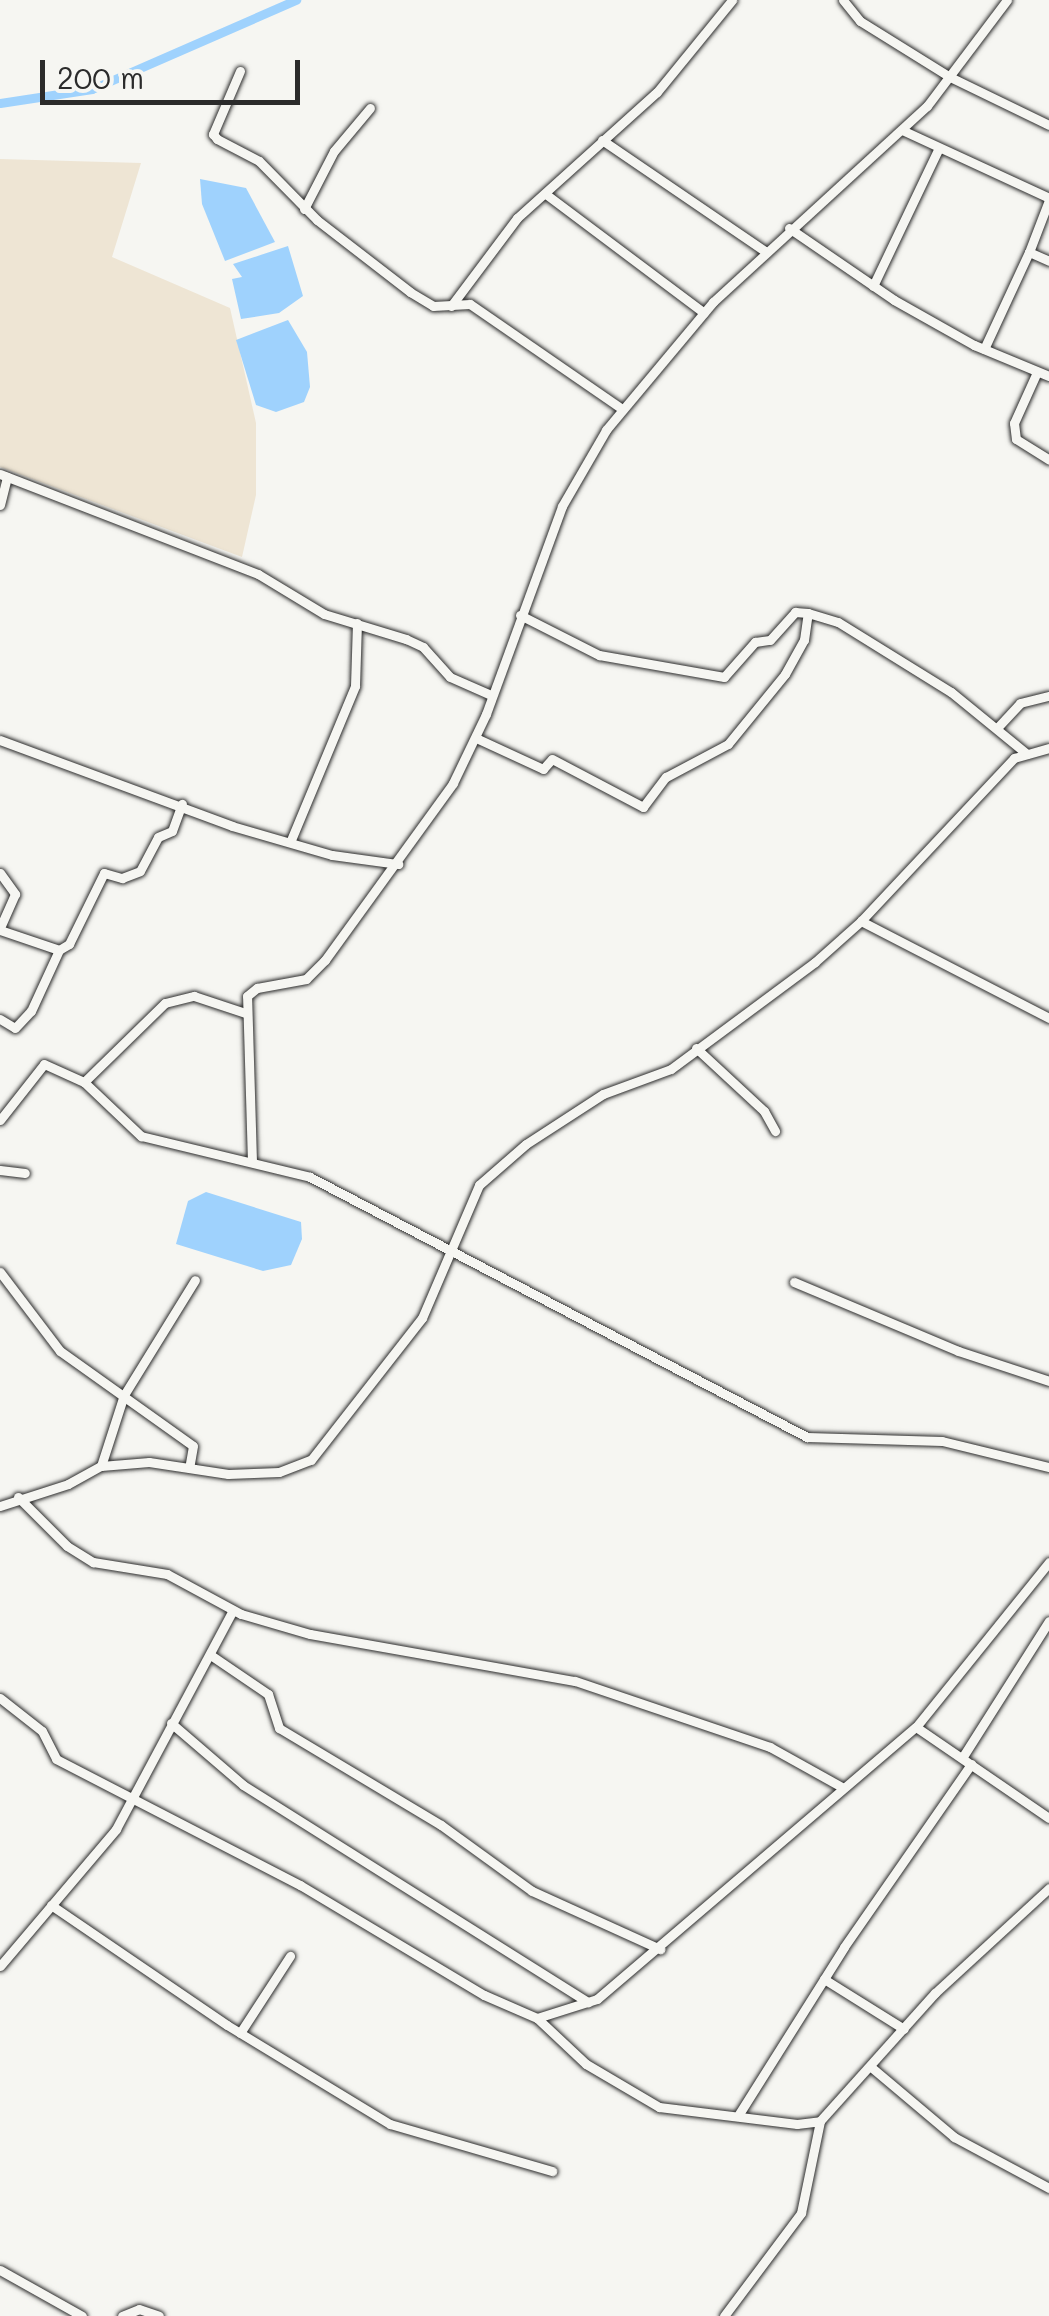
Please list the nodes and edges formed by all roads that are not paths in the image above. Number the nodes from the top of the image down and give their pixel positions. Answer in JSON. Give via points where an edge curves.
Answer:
{"nodes":[{"id":1,"x":732,"y":0,"type":"edge"},
{"id":2,"x":843,"y":0,"type":"edge"},
{"id":3,"x":1007,"y":0,"type":"edge"},
{"id":4,"x":240,"y":71,"type":"dead end"},
{"id":5,"x":950,"y":77,"type":"junction"},
{"id":6,"x":370,"y":108,"type":"dead end"},
{"id":7,"x":1049,"y":125,"type":"edge"},
{"id":8,"x":902,"y":130,"type":"junction"},
{"id":9,"x":602,"y":140,"type":"junction"},
{"id":10,"x":938,"y":150,"type":"junction"},
{"id":11,"x":547,"y":195,"type":"junction"},
{"id":12,"x":1049,"y":199,"type":"edge"},
{"id":13,"x":304,"y":208,"type":"junction"},
{"id":14,"x":789,"y":228,"type":"junction"},
{"id":15,"x":765,"y":251,"type":"junction"},
{"id":16,"x":1029,"y":252,"type":"junction"},
{"id":17,"x":1049,"y":261,"type":"edge"},
{"id":18,"x":873,"y":286,"type":"junction"},
{"id":19,"x":449,"y":308,"type":"junction"},
{"id":20,"x":704,"y":313,"type":"junction"},
{"id":21,"x":984,"y":349,"type":"junction"},
{"id":22,"x":1038,"y":372,"type":"junction"},
{"id":23,"x":1049,"y":376,"type":"edge"},
{"id":24,"x":622,"y":409,"type":"junction"},
{"id":25,"x":1049,"y":460,"type":"edge"},
{"id":26,"x":4,"y":475,"type":"edge"},
{"id":27,"x":0,"y":505,"type":"edge"},
{"id":28,"x":808,"y":613,"type":"junction"},
{"id":29,"x":520,"y":615,"type":"junction"},
{"id":30,"x":357,"y":622,"type":"junction"},
{"id":31,"x":491,"y":695,"type":"junction"},
{"id":32,"x":1049,"y":696,"type":"edge"},
{"id":33,"x":997,"y":728,"type":"junction"},
{"id":34,"x":476,"y":738,"type":"junction"},
{"id":35,"x":0,"y":740,"type":"edge"},
{"id":36,"x":1049,"y":748,"type":"edge"},
{"id":37,"x":1027,"y":754,"type":"junction"},
{"id":38,"x":182,"y":804,"type":"junction"},
{"id":39,"x":291,"y":840,"type":"junction"},
{"id":40,"x":398,"y":864,"type":"junction"},
{"id":41,"x":0,"y":873,"type":"edge"},
{"id":42,"x":862,"y":922,"type":"junction"},
{"id":43,"x":0,"y":929,"type":"edge"},
{"id":44,"x":59,"y":950,"type":"junction"},
{"id":45,"x":245,"y":1013,"type":"junction"},
{"id":46,"x":1049,"y":1018,"type":"edge"},
{"id":47,"x":0,"y":1020,"type":"edge"},
{"id":48,"x":696,"y":1048,"type":"junction"},
{"id":49,"x":84,"y":1082,"type":"junction"},
{"id":50,"x":0,"y":1120,"type":"edge"},
{"id":51,"x":775,"y":1131,"type":"dead end"},
{"id":52,"x":252,"y":1162,"type":"junction"},
{"id":53,"x":0,"y":1170,"type":"edge"},
{"id":54,"x":25,"y":1173,"type":"dead end"},
{"id":55,"x":454,"y":1252,"type":"junction"},
{"id":56,"x":0,"y":1272,"type":"edge"},
{"id":57,"x":194,"y":1280,"type":"dead end"},
{"id":58,"x":794,"y":1282,"type":"dead end"},
{"id":59,"x":1049,"y":1381,"type":"edge"},
{"id":60,"x":124,"y":1395,"type":"junction"},
{"id":61,"x":101,"y":1466,"type":"junction"},
{"id":62,"x":1049,"y":1467,"type":"edge"},
{"id":63,"x":189,"y":1468,"type":"junction"},
{"id":64,"x":18,"y":1497,"type":"junction"},
{"id":65,"x":0,"y":1506,"type":"edge"},
{"id":66,"x":1049,"y":1562,"type":"edge"},
{"id":67,"x":233,"y":1610,"type":"junction"},
{"id":68,"x":1049,"y":1621,"type":"edge"},
{"id":69,"x":212,"y":1656,"type":"junction"},
{"id":70,"x":0,"y":1698,"type":"edge"},
{"id":71,"x":171,"y":1724,"type":"junction"},
{"id":72,"x":916,"y":1727,"type":"junction"},
{"id":73,"x":966,"y":1761,"type":"junction"},
{"id":74,"x":842,"y":1787,"type":"junction"},
{"id":75,"x":131,"y":1799,"type":"junction"},
{"id":76,"x":1049,"y":1818,"type":"edge"},
{"id":77,"x":1049,"y":1888,"type":"edge"},
{"id":78,"x":50,"y":1905,"type":"junction"},
{"id":79,"x":660,"y":1949,"type":"junction"},
{"id":80,"x":290,"y":1956,"type":"dead end"},
{"id":81,"x":0,"y":1966,"type":"edge"},
{"id":82,"x":824,"y":1979,"type":"junction"},
{"id":83,"x":588,"y":2002,"type":"junction"},
{"id":84,"x":537,"y":2018,"type":"junction"},
{"id":85,"x":904,"y":2030,"type":"junction"},
{"id":86,"x":240,"y":2033,"type":"junction"},
{"id":87,"x":871,"y":2067,"type":"junction"},
{"id":88,"x":739,"y":2114,"type":"junction"},
{"id":89,"x":820,"y":2121,"type":"junction"},
{"id":90,"x":552,"y":2171,"type":"dead end"},
{"id":91,"x":1049,"y":2188,"type":"edge"},
{"id":92,"x":0,"y":2270,"type":"edge"},
{"id":93,"x":82,"y":2316,"type":"edge"},
{"id":94,"x":122,"y":2316,"type":"edge"},
{"id":95,"x":160,"y":2316,"type":"edge"},
{"id":96,"x":724,"y":2316,"type":"edge"}],
"edges":[{"from":1,"to":9,"type":"street","via":[[678,70]]},
{"from":2,"to":5,"type":"street","via":[[860,21]]},
{"from":3,"to":5,"type":"street"},
{"from":4,"to":13,"type":"street","via":[[213,134],[259,161]]},
{"from":5,"to":7,"type":"street"},
{"from":5,"to":8,"type":"street"},
{"from":6,"to":13,"type":"street","via":[[334,150]]},
{"from":8,"to":10,"type":"street"},
{"from":8,"to":14,"type":"street"},
{"from":9,"to":11,"type":"street"},
{"from":9,"to":15,"type":"street"},
{"from":10,"to":12,"type":"street"},
{"from":10,"to":18,"type":"street"},
{"from":11,"to":19,"type":"street","via":[[517,218]]},
{"from":11,"to":20,"type":"street"},
{"from":12,"to":16,"type":"street"},
{"from":13,"to":19,"type":"street","via":[[410,292]]},
{"from":14,"to":15,"type":"street"},
{"from":14,"to":18,"type":"street"},
{"from":15,"to":20,"type":"street"},
{"from":16,"to":17,"type":"street"},
{"from":16,"to":21,"type":"street"},
{"from":18,"to":21,"type":"street"},
{"from":19,"to":24,"type":"street","via":[[470,304]]},
{"from":20,"to":24,"type":"street"},
{"from":21,"to":22,"type":"street"},
{"from":22,"to":23,"type":"street"},
{"from":22,"to":25,"type":"street","via":[[1014,423],[1016,440]]},
{"from":24,"to":29,"type":"street","via":[[562,506]]},
{"from":26,"to":27,"type":"street"},
{"from":26,"to":30,"type":"street","via":[[232,563],[324,614]]},
{"from":28,"to":29,"type":"street","via":[[795,612],[770,640],[755,642],[724,678],[598,655]]},
{"from":28,"to":33,"type":"street","via":[[838,622]]},
{"from":28,"to":34,"type":"street","via":[[804,640],[785,674],[728,744],[666,777],[643,808],[552,760],[543,769]]},
{"from":29,"to":31,"type":"street"},
{"from":30,"to":31,"type":"street","via":[[424,647],[437,668]]},
{"from":30,"to":39,"type":"street","via":[[356,686]]},
{"from":31,"to":34,"type":"street"},
{"from":32,"to":33,"type":"street","via":[[1020,703]]},
{"from":33,"to":37,"type":"street"},
{"from":34,"to":40,"type":"street"},
{"from":35,"to":38,"type":"street","via":[[95,780]]},
{"from":36,"to":37,"type":"street"},
{"from":37,"to":42,"type":"street","via":[[1014,758],[944,828]]},
{"from":38,"to":39,"type":"street","via":[[232,826]]},
{"from":38,"to":44,"type":"street","via":[[172,831],[158,837],[140,871],[122,878],[104,873]]},
{"from":39,"to":40,"type":"street","via":[[332,855]]},
{"from":40,"to":45,"type":"street","via":[[306,979],[257,988],[246,996]]},
{"from":41,"to":43,"type":"street","via":[[15,894]]},
{"from":42,"to":46,"type":"street"},
{"from":42,"to":48,"type":"street"},
{"from":43,"to":44,"type":"street"},
{"from":44,"to":47,"type":"street","via":[[31,1011],[15,1028]]},
{"from":45,"to":49,"type":"street","via":[[194,996],[165,1003]]},
{"from":45,"to":52,"type":"street","via":[[252,1042]]},
{"from":48,"to":51,"type":"street","via":[[764,1110]]},
{"from":48,"to":55,"type":"street","via":[[671,1069],[603,1094],[526,1144],[479,1185]]},
{"from":49,"to":50,"type":"street","via":[[44,1064]]},
{"from":49,"to":52,"type":"street","via":[[142,1136]]},
{"from":52,"to":55,"type":"street","via":[[310,1177]]},
{"from":53,"to":54,"type":"street"},
{"from":55,"to":62,"type":"street","via":[[807,1437],[942,1441]]},
{"from":55,"to":63,"type":"street","via":[[422,1318],[311,1460],[279,1472]]},
{"from":56,"to":60,"type":"street","via":[[60,1351]]},
{"from":57,"to":60,"type":"street"},
{"from":58,"to":59,"type":"street"},
{"from":60,"to":61,"type":"street"},
{"from":60,"to":63,"type":"street","via":[[193,1446]]},
{"from":61,"to":63,"type":"street"},
{"from":61,"to":64,"type":"street","via":[[68,1484]]},
{"from":64,"to":65,"type":"street"},
{"from":64,"to":67,"type":"street","via":[[67,1546],[94,1562],[167,1574]]},
{"from":66,"to":72,"type":"street"},
{"from":67,"to":69,"type":"street"},
{"from":67,"to":74,"type":"street","via":[[310,1634],[575,1681],[770,1746]]},
{"from":68,"to":73,"type":"street"},
{"from":69,"to":71,"type":"street"},
{"from":69,"to":79,"type":"street","via":[[268,1694],[279,1728],[441,1825],[532,1890]]},
{"from":70,"to":75,"type":"street","via":[[42,1731],[48,1754]]},
{"from":71,"to":75,"type":"street"},
{"from":71,"to":83,"type":"street","via":[[243,1786]]},
{"from":72,"to":73,"type":"street"},
{"from":72,"to":74,"type":"street"},
{"from":73,"to":76,"type":"street"},
{"from":73,"to":82,"type":"street"},
{"from":74,"to":79,"type":"street"},
{"from":75,"to":78,"type":"street","via":[[95,1857]]},
{"from":75,"to":84,"type":"street","via":[[300,1885],[484,1996]]},
{"from":77,"to":85,"type":"street"},
{"from":78,"to":81,"type":"street"},
{"from":78,"to":86,"type":"street"},
{"from":79,"to":83,"type":"street"},
{"from":80,"to":86,"type":"street"},
{"from":82,"to":85,"type":"street"},
{"from":82,"to":88,"type":"street"},
{"from":83,"to":84,"type":"street"},
{"from":84,"to":88,"type":"street","via":[[586,2064],[659,2107]]},
{"from":85,"to":87,"type":"street"},
{"from":86,"to":90,"type":"street","via":[[390,2124]]},
{"from":87,"to":89,"type":"street"},
{"from":87,"to":91,"type":"street","via":[[954,2137]]},
{"from":88,"to":89,"type":"street"},
{"from":89,"to":96,"type":"street","via":[[801,2213]]},
{"from":92,"to":93,"type":"street"},
{"from":94,"to":95,"type":"street","via":[[139,2309]]}]}
